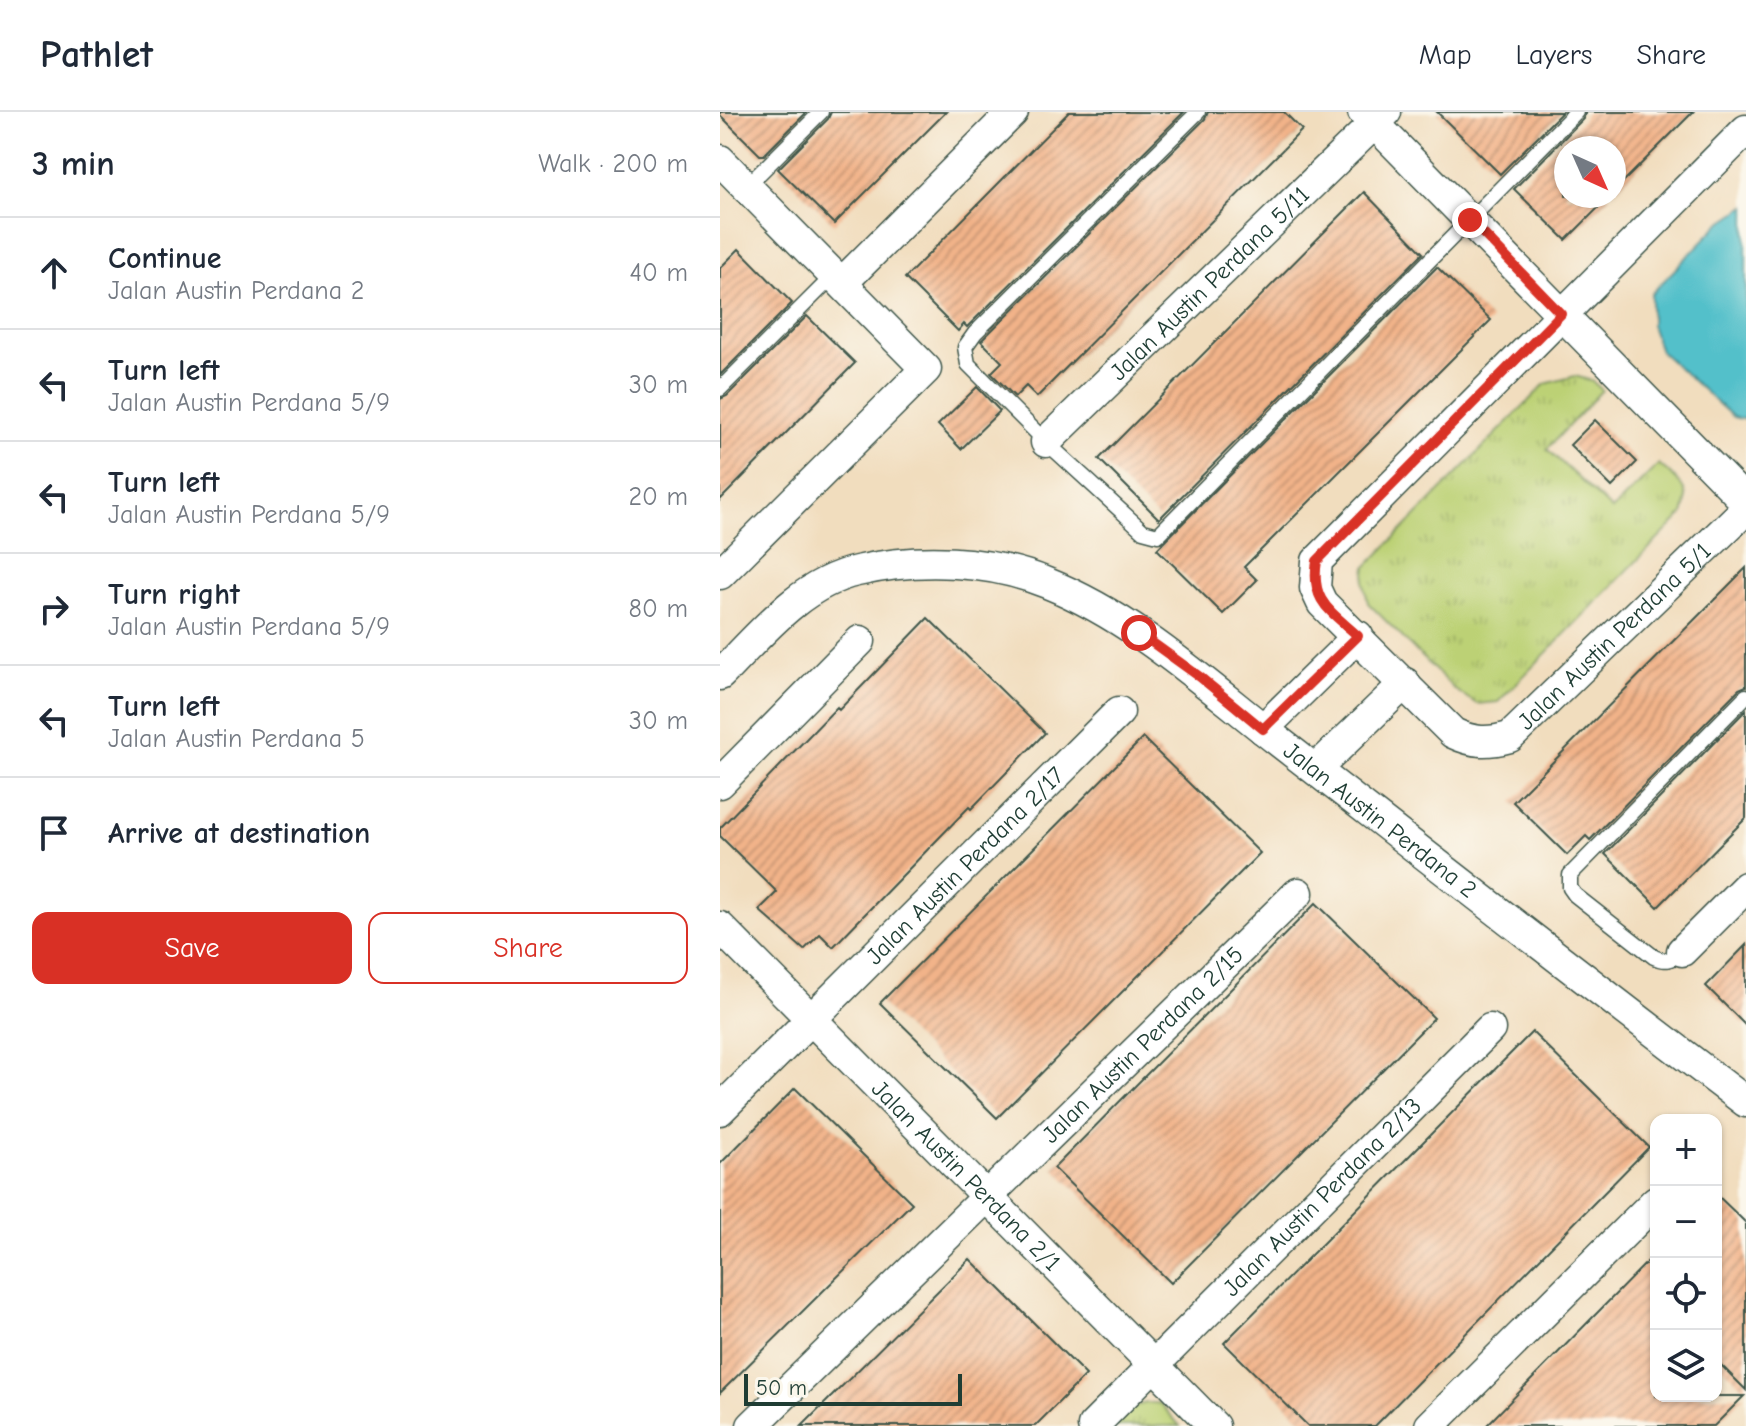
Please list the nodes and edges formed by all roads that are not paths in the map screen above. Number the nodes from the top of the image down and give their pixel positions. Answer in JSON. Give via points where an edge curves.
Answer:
{"nodes":[{"id":1,"x":821,"y":112,"type":"edge"},
{"id":2,"x":1013,"y":112,"type":"edge"},
{"id":3,"x":1198,"y":112,"type":"edge"},
{"id":4,"x":1576,"y":112,"type":"edge"},
{"id":5,"x":1375,"y":116,"type":"edge"},
{"id":6,"x":1746,"y":130,"type":"edge"},
{"id":7,"x":731,"y":182,"type":"edge"},
{"id":8,"x":1470,"y":220,"type":"junction"},
{"id":9,"x":838,"y":279,"type":"junction"},
{"id":10,"x":1561,"y":314,"type":"junction"},
{"id":11,"x":720,"y":389,"type":"edge"},
{"id":12,"x":1046,"y":442,"type":"junction"},
{"id":13,"x":1746,"y":502,"type":"edge"},
{"id":14,"x":1746,"y":509,"type":"edge"},
{"id":15,"x":720,"y":574,"type":"edge"},
{"id":16,"x":860,"y":641,"type":"dead end"},
{"id":17,"x":1364,"y":643,"type":"junction"},
{"id":18,"x":720,"y":675,"type":"edge"},
{"id":19,"x":1412,"y":690,"type":"junction"},
{"id":20,"x":1746,"y":696,"type":"edge"},
{"id":21,"x":1119,"y":712,"type":"dead end"},
{"id":22,"x":1270,"y":734,"type":"junction"},
{"id":23,"x":1323,"y":775,"type":"junction"},
{"id":24,"x":720,"y":783,"type":"edge"},
{"id":25,"x":1746,"y":887,"type":"edge"},
{"id":26,"x":1298,"y":893,"type":"dead end"},
{"id":27,"x":720,"y":927,"type":"edge"},
{"id":28,"x":1682,"y":951,"type":"joint"},
{"id":29,"x":811,"y":1019,"type":"junction"},
{"id":30,"x":1490,"y":1029,"type":"dead end"},
{"id":31,"x":1746,"y":1102,"type":"edge"},
{"id":32,"x":720,"y":1110,"type":"edge"},
{"id":33,"x":987,"y":1197,"type":"junction"},
{"id":34,"x":1650,"y":1207,"type":"edge"},
{"id":35,"x":1154,"y":1365,"type":"junction"},
{"id":36,"x":752,"y":1426,"type":"edge"},
{"id":37,"x":1093,"y":1426,"type":"edge"},
{"id":38,"x":1214,"y":1426,"type":"edge"},
{"id":39,"x":1430,"y":1426,"type":"edge"}],
"edges":[{"from":1,"to":7,"type":"lane"},
{"from":2,"to":9,"type":"street"},
{"from":3,"to":12,"type":"lane","via":[[965,347],[968,364]]},
{"from":4,"to":8,"type":"lane"},
{"from":5,"to":8,"type":"street"},
{"from":5,"to":12,"type":"street","name":"Jalan Austin Perdana 5/11"},
{"from":6,"to":10,"type":"street"},
{"from":7,"to":9,"type":"street"},
{"from":8,"to":10,"type":"street"},
{"from":8,"to":12,"type":"lane","via":[[1158,535],[1143,531]]},
{"from":9,"to":11,"type":"lane"},
{"from":9,"to":15,"type":"street","via":[[926,369]]},
{"from":10,"to":13,"type":"street"},
{"from":10,"to":17,"type":"street","name":"Jalan Austin Perdana 5/1","via":[[1317,561],[1315,588],[1322,603]]},
{"from":14,"to":19,"type":"street","name":"Jalan Austin Perdana 5/1","via":[[1510,737],[1471,741],[1453,733]]},
{"from":16,"to":24,"type":"street"},
{"from":17,"to":19,"type":"street","name":"Jalan Austin Perdana 5/1"},
{"from":17,"to":22,"type":"street"},
{"from":18,"to":22,"type":"street","name":"Jalan Austin Perdana 2","via":[[809,591],[854,571],[941,562],[990,567],[1043,581],[1090,602],[1200,677]]},
{"from":19,"to":23,"type":"street"},
{"from":20,"to":28,"type":"lane","via":[[1570,875],[1575,895],[1654,957],[1669,960]]},
{"from":21,"to":29,"type":"street","name":"Jalan Austin Perdana 2/17"},
{"from":22,"to":23,"type":"street","name":"Jalan Austin Perdana 2"},
{"from":23,"to":31,"type":"street","name":"Jalan Austin Perdana 2"},
{"from":25,"to":28,"type":"street"},
{"from":26,"to":33,"type":"street","name":"Jalan Austin Perdana 2/15"},
{"from":27,"to":29,"type":"street","name":"Jalan Austin Perdana 2/1"},
{"from":29,"to":32,"type":"street","name":"Jalan Austin Perdana 2/17"},
{"from":29,"to":33,"type":"street","name":"Jalan Austin Perdana 2/1"},
{"from":30,"to":35,"type":"street","name":"Jalan Austin Perdana 2/13"},
{"from":33,"to":35,"type":"street","name":"Jalan Austin Perdana 2/1"},
{"from":33,"to":36,"type":"street","name":"Jalan Austin Perdana 2/15"},
{"from":34,"to":39,"type":"street"},
{"from":35,"to":37,"type":"street","name":"Jalan Austin Perdana 2/13"},
{"from":35,"to":38,"type":"street","name":"Jalan Austin Perdana 2/1"}]}
